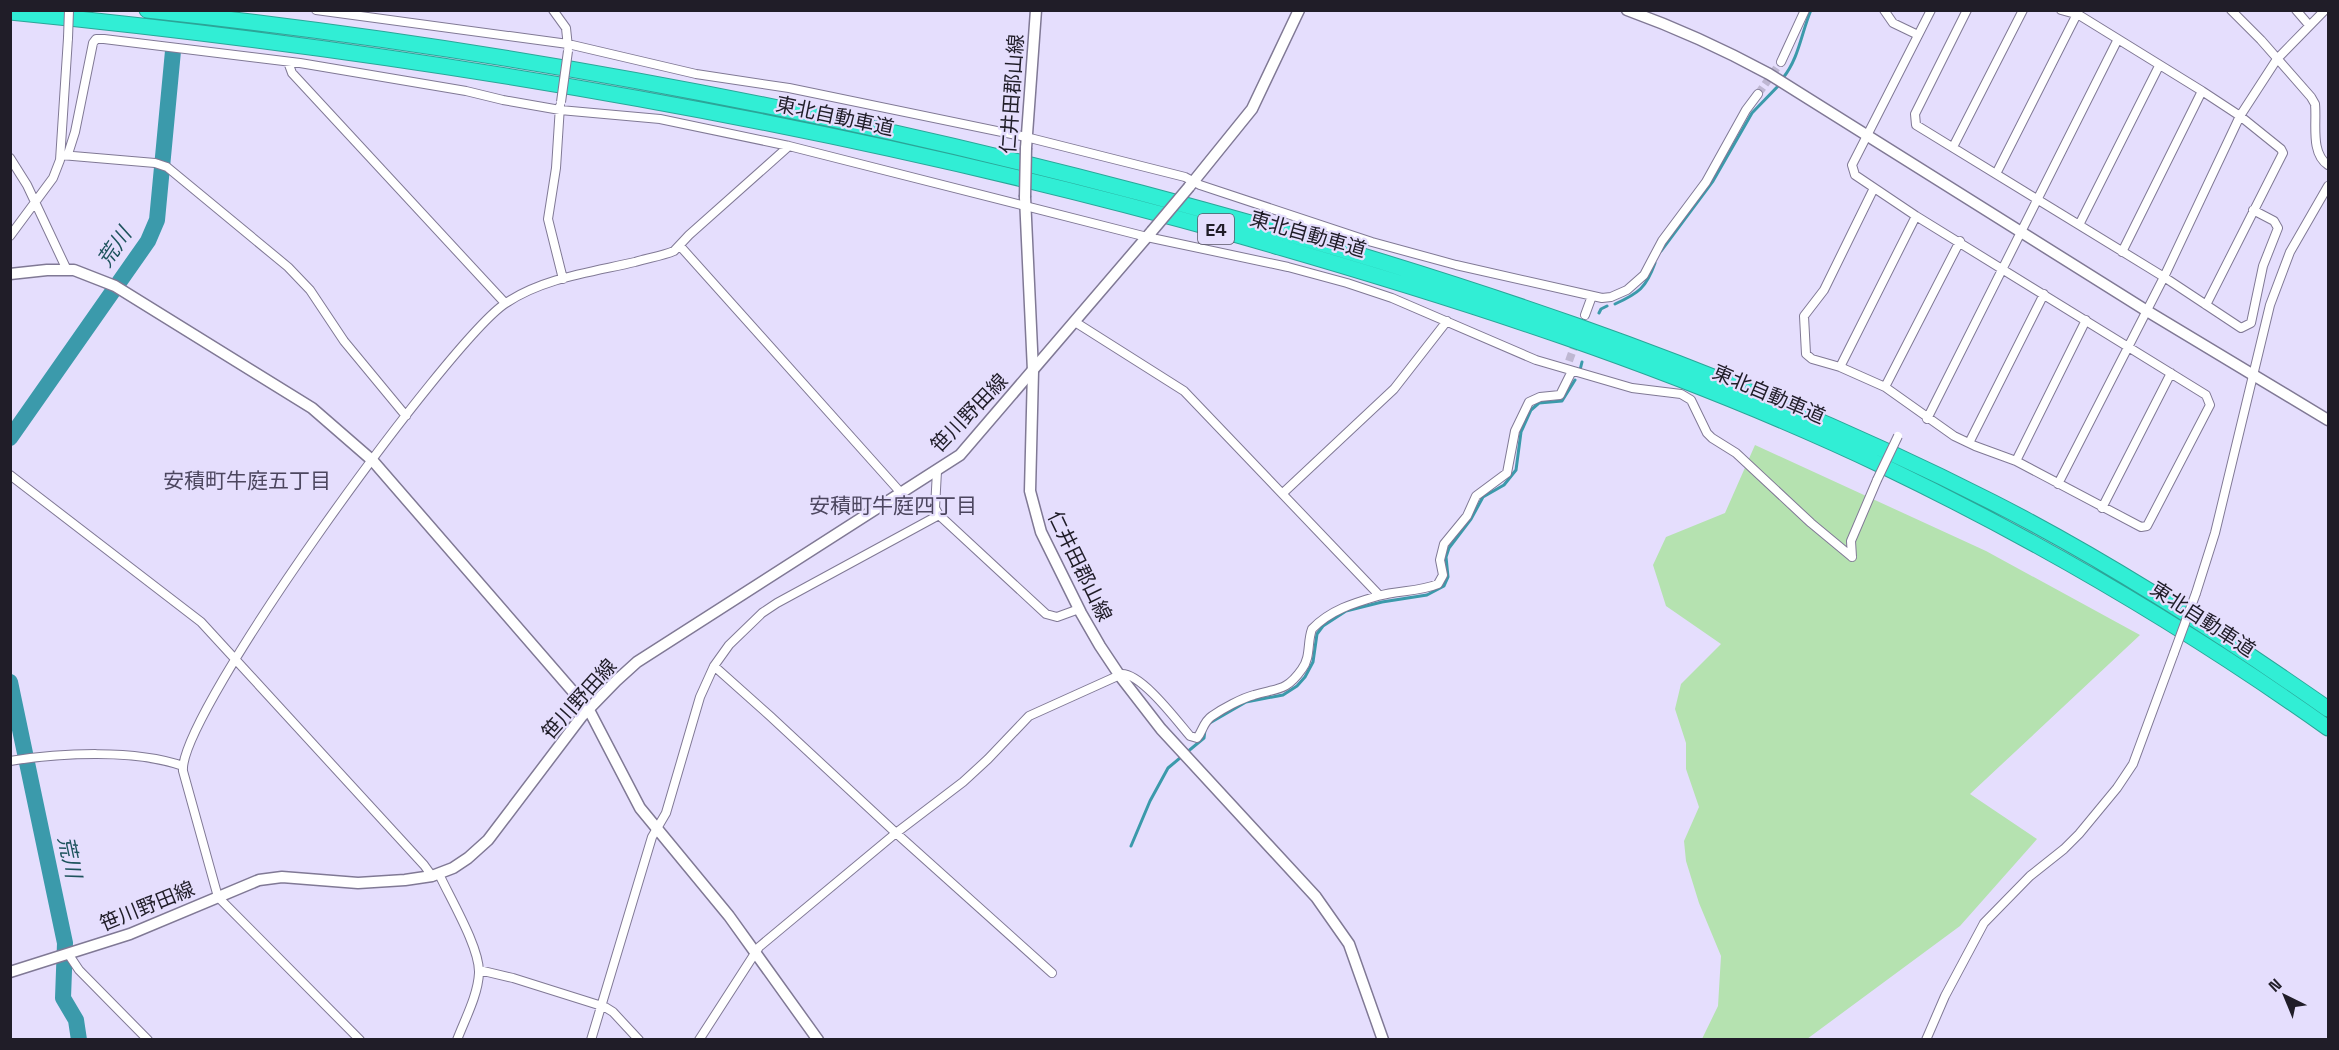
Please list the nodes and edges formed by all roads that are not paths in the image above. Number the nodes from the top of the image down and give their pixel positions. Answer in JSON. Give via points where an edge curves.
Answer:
{"nodes":[{"id":1,"x":69,"y":10,"type":"edge"},
{"id":2,"x":147,"y":10,"type":"edge"},
{"id":3,"x":316,"y":10,"type":"edge"},
{"id":4,"x":553,"y":10,"type":"edge"},
{"id":5,"x":1036,"y":10,"type":"edge"},
{"id":6,"x":1299,"y":10,"type":"edge"},
{"id":7,"x":1628,"y":10,"type":"edge"},
{"id":8,"x":1805,"y":10,"type":"edge"},
{"id":9,"x":1884,"y":10,"type":"edge"},
{"id":10,"x":1930,"y":10,"type":"edge"},
{"id":11,"x":1967,"y":10,"type":"edge"},
{"id":12,"x":2023,"y":10,"type":"edge"},
{"id":13,"x":2061,"y":10,"type":"edge"},
{"id":14,"x":2231,"y":10,"type":"edge"},
{"id":15,"x":2296,"y":10,"type":"edge"},
{"id":16,"x":2325,"y":10,"type":"edge"},
{"id":17,"x":10,"y":12,"type":"edge"},
{"id":18,"x":2077,"y":14,"type":"junction"},
{"id":19,"x":2309,"y":25,"type":"junction"},
{"id":20,"x":1918,"y":35,"type":"junction"},
{"id":21,"x":2118,"y":39,"type":"junction"},
{"id":22,"x":568,"y":47,"type":"junction"},
{"id":23,"x":2277,"y":59,"type":"junction"},
{"id":24,"x":288,"y":62,"type":"junction"},
{"id":25,"x":1781,"y":62,"type":"tunnel mouth"},
{"id":26,"x":2159,"y":66,"type":"junction"},
{"id":27,"x":2202,"y":91,"type":"junction"},
{"id":28,"x":1758,"y":94,"type":"tunnel mouth"},
{"id":29,"x":560,"y":106,"type":"junction"},
{"id":30,"x":2240,"y":116,"type":"junction"},
{"id":31,"x":1867,"y":134,"type":"junction"},
{"id":32,"x":1026,"y":142,"type":"junction"},
{"id":33,"x":789,"y":146,"type":"junction"},
{"id":34,"x":1953,"y":147,"type":"junction"},
{"id":35,"x":65,"y":155,"type":"junction"},
{"id":36,"x":10,"y":158,"type":"edge"},
{"id":37,"x":2328,"y":165,"type":"edge"},
{"id":38,"x":1998,"y":170,"type":"dead end"},
{"id":39,"x":1191,"y":184,"type":"junction"},
{"id":40,"x":2328,"y":186,"type":"edge"},
{"id":41,"x":1874,"y":188,"type":"junction"},
{"id":42,"x":2038,"y":200,"type":"junction"},
{"id":43,"x":1025,"y":201,"type":"junction"},
{"id":44,"x":34,"y":202,"type":"junction"},
{"id":45,"x":2253,"y":210,"type":"junction"},
{"id":46,"x":1916,"y":216,"type":"junction"},
{"id":47,"x":2079,"y":225,"type":"junction"},
{"id":48,"x":2021,"y":230,"type":"junction"},
{"id":49,"x":1149,"y":234,"type":"junction"},
{"id":50,"x":10,"y":236,"type":"edge"},
{"id":51,"x":1960,"y":241,"type":"junction"},
{"id":52,"x":680,"y":246,"type":"junction"},
{"id":53,"x":2122,"y":252,"type":"junction"},
{"id":54,"x":2002,"y":267,"type":"junction"},
{"id":55,"x":68,"y":270,"type":"junction"},
{"id":56,"x":10,"y":273,"type":"edge"},
{"id":57,"x":2164,"y":277,"type":"junction"},
{"id":58,"x":563,"y":279,"type":"junction"},
{"id":59,"x":2044,"y":294,"type":"junction"},
{"id":60,"x":1592,"y":296,"type":"junction"},
{"id":61,"x":505,"y":303,"type":"junction"},
{"id":62,"x":2206,"y":305,"type":"junction"},
{"id":63,"x":2147,"y":311,"type":"junction"},
{"id":64,"x":1586,"y":315,"type":"dead end"},
{"id":65,"x":2086,"y":320,"type":"junction"},
{"id":66,"x":1447,"y":321,"type":"junction"},
{"id":67,"x":1075,"y":322,"type":"junction"},
{"id":68,"x":2129,"y":345,"type":"junction"},
{"id":69,"x":1569,"y":367,"type":"junction"},
{"id":70,"x":1840,"y":367,"type":"junction"},
{"id":71,"x":1033,"y":371,"type":"junction"},
{"id":72,"x":2171,"y":373,"type":"junction"},
{"id":73,"x":2253,"y":376,"type":"junction"},
{"id":74,"x":1886,"y":387,"type":"junction"},
{"id":75,"x":405,"y":416,"type":"junction"},
{"id":76,"x":1927,"y":419,"type":"junction"},
{"id":77,"x":2328,"y":420,"type":"edge"},
{"id":78,"x":1898,"y":436,"type":"dead end"},
{"id":79,"x":1969,"y":443,"type":"junction"},
{"id":80,"x":373,"y":461,"type":"junction"},
{"id":81,"x":2016,"y":461,"type":"junction"},
{"id":82,"x":937,"y":471,"type":"junction"},
{"id":83,"x":10,"y":475,"type":"edge"},
{"id":84,"x":2058,"y":484,"type":"junction"},
{"id":85,"x":1283,"y":493,"type":"junction"},
{"id":86,"x":902,"y":494,"type":"junction"},
{"id":87,"x":2102,"y":508,"type":"junction"},
{"id":88,"x":939,"y":515,"type":"junction"},
{"id":89,"x":1379,"y":596,"type":"junction"},
{"id":90,"x":1079,"y":609,"type":"junction"},
{"id":91,"x":235,"y":658,"type":"junction"},
{"id":92,"x":714,"y":666,"type":"junction"},
{"id":93,"x":1120,"y":676,"type":"junction"},
{"id":94,"x":2328,"y":709,"type":"edge"},
{"id":95,"x":589,"y":710,"type":"junction"},
{"id":96,"x":2328,"y":728,"type":"edge"},
{"id":97,"x":10,"y":761,"type":"edge"},
{"id":98,"x":183,"y":766,"type":"junction"},
{"id":99,"x":657,"y":829,"type":"junction"},
{"id":100,"x":896,"y":833,"type":"junction"},
{"id":101,"x":435,"y":875,"type":"junction"},
{"id":102,"x":218,"y":897,"type":"junction"},
{"id":103,"x":756,"y":951,"type":"junction"},
{"id":104,"x":69,"y":955,"type":"junction"},
{"id":105,"x":479,"y":970,"type":"junction"},
{"id":106,"x":10,"y":972,"type":"edge"},
{"id":107,"x":1052,"y":974,"type":"dead end"},
{"id":108,"x":602,"y":1005,"type":"junction"},
{"id":109,"x":148,"y":1040,"type":"edge"},
{"id":110,"x":360,"y":1040,"type":"edge"},
{"id":111,"x":457,"y":1040,"type":"edge"},
{"id":112,"x":591,"y":1040,"type":"edge"},
{"id":113,"x":639,"y":1040,"type":"edge"},
{"id":114,"x":699,"y":1040,"type":"edge"},
{"id":115,"x":818,"y":1040,"type":"edge"},
{"id":116,"x":1383,"y":1040,"type":"edge"},
{"id":117,"x":1926,"y":1040,"type":"edge"}],
"edges":[{"from":1,"to":35,"type":"street","bridge":true},
{"from":2,"to":94,"type":"highway","name":"東北自動車道","number":"E4","via":[[488,56],[835,120],[1123,188],[1428,275],[1672,360],[1886,450],[1996,504],[2112,569]]},
{"from":3,"to":22,"type":"street"},
{"from":4,"to":22,"type":"street","via":[[566,28]]},
{"from":5,"to":32,"type":"street","name":"仁井田郡山線"},
{"from":6,"to":39,"type":"street","name":"笹川野田線","via":[[1252,109]]},
{"from":7,"to":31,"type":"street","via":[[1726,51]]},
{"from":8,"to":25,"type":"street"},
{"from":9,"to":20,"type":"street","via":[[1893,23]]},
{"from":10,"to":20,"type":"street"},
{"from":11,"to":34,"type":"street","via":[[1915,114],[1916,125]]},
{"from":12,"to":34,"type":"street"},
{"from":13,"to":18,"type":"street"},
{"from":14,"to":23,"type":"street"},
{"from":15,"to":19,"type":"street"},
{"from":16,"to":19,"type":"street"},
{"from":17,"to":96,"type":"highway","name":"東北自動車道","number":"E4","via":[[203,32],[409,60],[582,87],[846,138],[1107,200],[1422,289],[1656,370],[1878,464],[1987,517],[2104,581]]},
{"from":18,"to":21,"type":"street"},
{"from":18,"to":38,"type":"street"},
{"from":19,"to":23,"type":"street"},
{"from":20,"to":31,"type":"street"},
{"from":21,"to":26,"type":"street"},
{"from":21,"to":42,"type":"street"},
{"from":22,"to":29,"type":"street","bridge":true},
{"from":22,"to":32,"type":"street","via":[[696,74],[789,88]]},
{"from":23,"to":30,"type":"street"},
{"from":23,"to":37,"type":"street","via":[[2315,104],[2317,151]]},
{"from":24,"to":29,"type":"street","via":[[502,100]]},
{"from":24,"to":35,"type":"street","via":[[96,39],[75,132]]},
{"from":24,"to":61,"type":"street","via":[[292,73]]},
{"from":26,"to":27,"type":"street"},
{"from":26,"to":47,"type":"street"},
{"from":27,"to":30,"type":"street"},
{"from":27,"to":53,"type":"street"},
{"from":28,"to":60,"type":"street","via":[[1644,275],[1616,295]]},
{"from":29,"to":33,"type":"street","via":[[660,119]]},
{"from":29,"to":58,"type":"street","via":[[548,219]]},
{"from":30,"to":45,"type":"street","via":[[2283,153]]},
{"from":30,"to":57,"type":"street"},
{"from":31,"to":41,"type":"street","via":[[1852,165],[1855,175]]},
{"from":31,"to":48,"type":"street"},
{"from":32,"to":39,"type":"street"},
{"from":32,"to":43,"type":"street","name":"仁井田郡山線","bridge":true},
{"from":33,"to":43,"type":"street"},
{"from":33,"to":52,"type":"street"},
{"from":34,"to":42,"type":"street"},
{"from":35,"to":44,"type":"street"},
{"from":35,"to":75,"type":"street","via":[[167,167],[288,267],[310,290],[344,341]]},
{"from":36,"to":44,"type":"street"},
{"from":39,"to":49,"type":"street","name":"笹川野田線","bridge":true},
{"from":39,"to":60,"type":"street","via":[[1372,242]]},
{"from":40,"to":73,"type":"street","via":[[2306,221],[2280,277]]},
{"from":41,"to":46,"type":"street"},
{"from":41,"to":70,"type":"street","via":[[1824,290],[1804,318],[1806,354]]},
{"from":42,"to":47,"type":"street"},
{"from":42,"to":48,"type":"street"},
{"from":43,"to":49,"type":"street"},
{"from":43,"to":71,"type":"street","name":"仁井田郡山線"},
{"from":44,"to":50,"type":"street"},
{"from":44,"to":55,"type":"street"},
{"from":45,"to":62,"type":"street"},
{"from":45,"to":62,"type":"street","via":[[2274,221],[2278,228],[2263,266],[2251,323],[2241,328]]},
{"from":46,"to":51,"type":"street"},
{"from":46,"to":70,"type":"street"},
{"from":47,"to":53,"type":"street"},
{"from":48,"to":54,"type":"street"},
{"from":48,"to":63,"type":"street"},
{"from":49,"to":66,"type":"street","via":[[1347,283]]},
{"from":49,"to":67,"type":"street","name":"笹川野田線"},
{"from":51,"to":54,"type":"street"},
{"from":51,"to":74,"type":"street"},
{"from":52,"to":58,"type":"street","via":[[672,252]]},
{"from":52,"to":86,"type":"street"},
{"from":53,"to":57,"type":"street"},
{"from":54,"to":59,"type":"street"},
{"from":54,"to":76,"type":"street"},
{"from":55,"to":56,"type":"street"},
{"from":55,"to":80,"type":"street","via":[[115,286],[312,408]]},
{"from":57,"to":62,"type":"street"},
{"from":57,"to":63,"type":"street"},
{"from":58,"to":61,"type":"street"},
{"from":59,"to":65,"type":"street"},
{"from":59,"to":79,"type":"street"},
{"from":60,"to":64,"type":"street"},
{"from":61,"to":75,"type":"street","via":[[473,333]]},
{"from":63,"to":68,"type":"street"},
{"from":63,"to":73,"type":"street"},
{"from":65,"to":68,"type":"street"},
{"from":65,"to":81,"type":"street"},
{"from":66,"to":69,"type":"street","via":[[1536,360]]},
{"from":66,"to":85,"type":"street","via":[[1394,389]]},
{"from":67,"to":71,"type":"street","name":"笹川野田線"},
{"from":67,"to":85,"type":"street","via":[[1184,391]]},
{"from":68,"to":72,"type":"street"},
{"from":68,"to":84,"type":"street"},
{"from":69,"to":78,"type":"street","bridge":true,"via":[[1632,388],[1688,397],[1712,438],[1736,453],[1852,556],[1851,541]]},
{"from":69,"to":89,"type":"street","via":[[1560,395],[1529,402],[1515,431],[1507,473],[1476,496],[1444,544],[1440,582],[1417,591]]},
{"from":70,"to":74,"type":"street"},
{"from":71,"to":82,"type":"street","name":"笹川野田線","via":[[960,455]]},
{"from":71,"to":90,"type":"street","name":"仁井田郡山線","via":[[1032,503],[1041,532]]},
{"from":72,"to":87,"type":"street"},
{"from":72,"to":87,"type":"street","via":[[2204,393],[2210,405],[2150,522],[2141,527]]},
{"from":73,"to":77,"type":"street"},
{"from":73,"to":117,"type":"street","bridge":true,"via":[[2216,533],[2133,764],[2079,834],[1984,923]]},
{"from":74,"to":76,"type":"street"},
{"from":75,"to":80,"type":"street"},
{"from":76,"to":79,"type":"street"},
{"from":79,"to":81,"type":"street"},
{"from":80,"to":91,"type":"street"},
{"from":80,"to":95,"type":"street"},
{"from":81,"to":84,"type":"street"},
{"from":82,"to":86,"type":"street","name":"笹川野田線"},
{"from":82,"to":88,"type":"street","via":[[935,508]]},
{"from":83,"to":91,"type":"street","via":[[201,622]]},
{"from":84,"to":87,"type":"street"},
{"from":85,"to":89,"type":"street"},
{"from":86,"to":95,"type":"street","name":"笹川野田線","via":[[638,662]]},
{"from":88,"to":90,"type":"street","via":[[1046,614],[1058,617]]},
{"from":88,"to":92,"type":"street","via":[[766,610],[729,645]]},
{"from":89,"to":93,"type":"street","via":[[1341,608],[1316,625],[1310,634],[1303,668],[1288,684],[1245,698],[1214,715],[1197,738],[1190,736],[1136,679],[1128,674]]},
{"from":90,"to":93,"type":"street","name":"仁井田郡山線"},
{"from":91,"to":98,"type":"street","via":[[194,735]]},
{"from":91,"to":101,"type":"street"},
{"from":92,"to":99,"type":"street","via":[[700,697],[666,813]]},
{"from":92,"to":100,"type":"street"},
{"from":93,"to":100,"type":"street","via":[[1029,716],[963,782]]},
{"from":93,"to":116,"type":"street","name":"仁井田郡山線","via":[[1161,729],[1325,909],[1349,944]]},
{"from":95,"to":99,"type":"street","via":[[640,808]]},
{"from":95,"to":101,"type":"street","name":"笹川野田線","via":[[488,840],[468,858]]},
{"from":97,"to":98,"type":"street","via":[[89,754],[156,759]]},
{"from":98,"to":102,"type":"street"},
{"from":99,"to":103,"type":"street"},
{"from":99,"to":108,"type":"street"},
{"from":100,"to":103,"type":"street"},
{"from":100,"to":107,"type":"street"},
{"from":101,"to":102,"type":"street","name":"笹川野田線","via":[[358,883],[282,876],[259,880]]},
{"from":101,"to":105,"type":"street","via":[[472,944]]},
{"from":102,"to":104,"type":"street","name":"笹川野田線"},
{"from":102,"to":110,"type":"street"},
{"from":103,"to":114,"type":"street"},
{"from":103,"to":115,"type":"street"},
{"from":104,"to":106,"type":"street","name":"笹川野田線"},
{"from":104,"to":109,"type":"street"},
{"from":105,"to":108,"type":"street"},
{"from":105,"to":111,"type":"street"},
{"from":108,"to":112,"type":"street"},
{"from":108,"to":113,"type":"street"}]}
